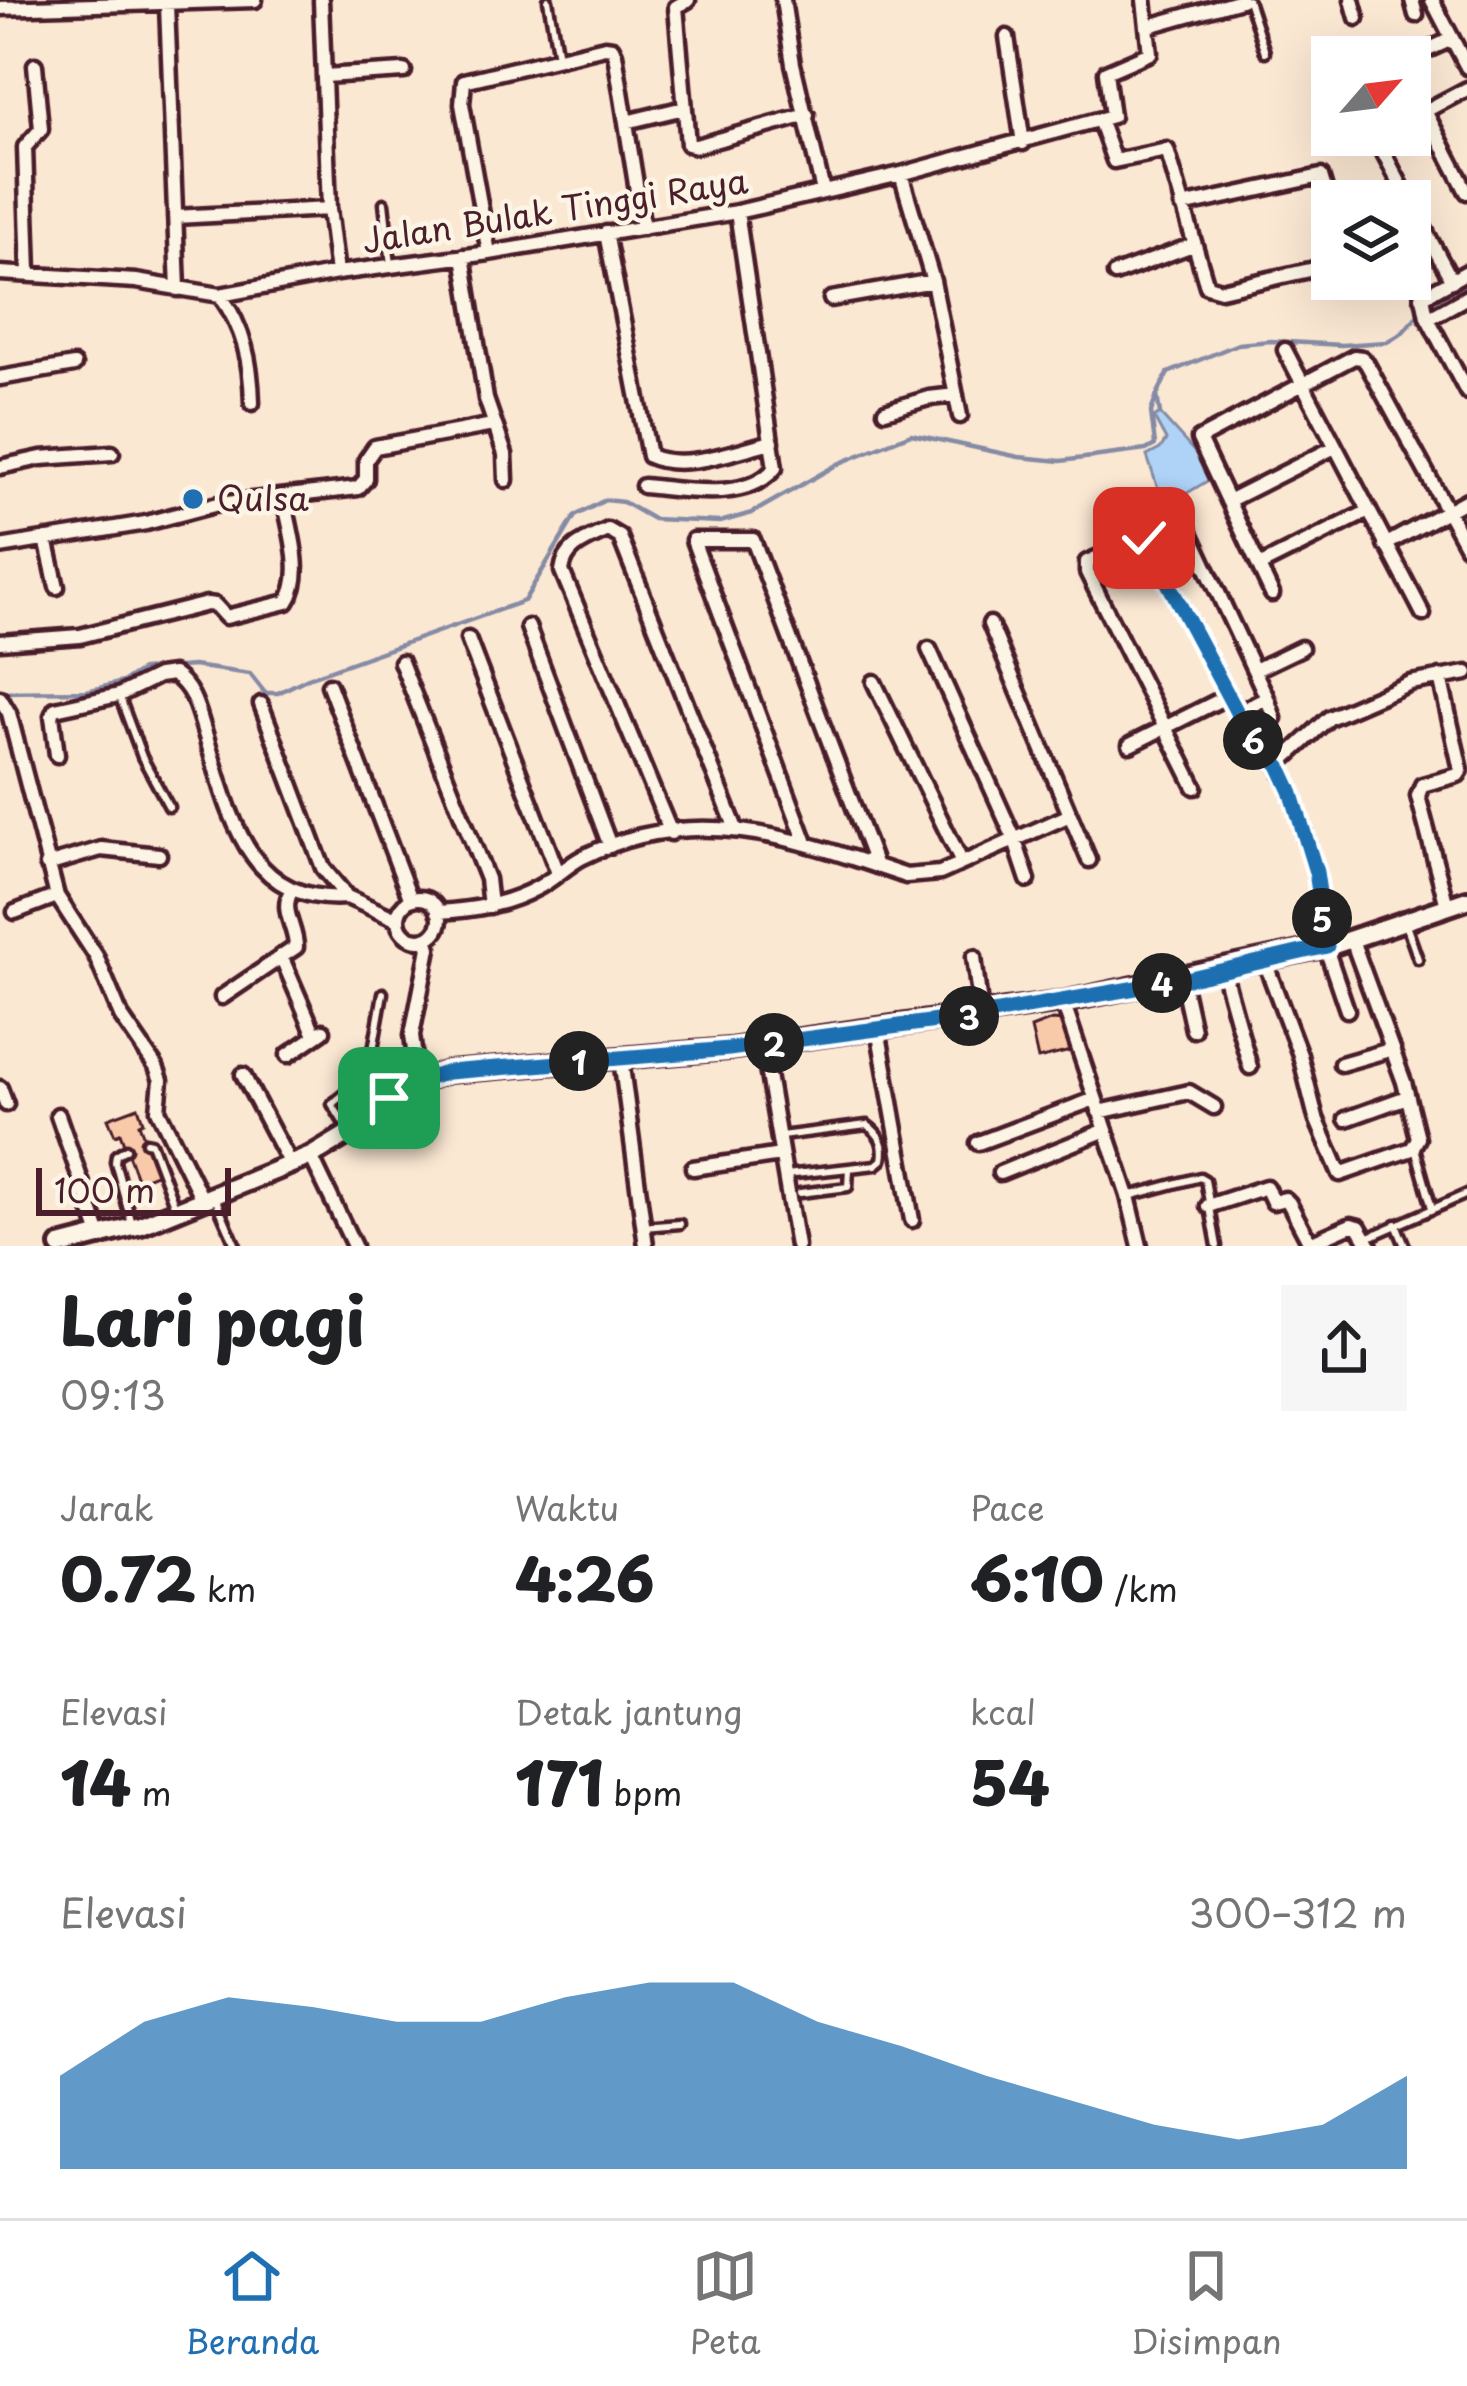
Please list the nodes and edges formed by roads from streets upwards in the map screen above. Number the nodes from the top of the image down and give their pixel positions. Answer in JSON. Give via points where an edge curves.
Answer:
{"nodes":[{"id":1,"x":255,"y":0,"type":"edge"},
{"id":2,"x":321,"y":0,"type":"edge"},
{"id":3,"x":688,"y":0,"type":"edge"},
{"id":4,"x":782,"y":0,"type":"edge"},
{"id":5,"x":1144,"y":0,"type":"edge"},
{"id":6,"x":1244,"y":0,"type":"edge"},
{"id":7,"x":1352,"y":0,"type":"edge"},
{"id":8,"x":1412,"y":0,"type":"edge"},
{"id":9,"x":1432,"y":0,"type":"edge"},
{"id":10,"x":244,"y":1,"type":"edge"},
{"id":11,"x":1224,"y":3,"type":"edge"},
{"id":12,"x":166,"y":5,"type":"junction"},
{"id":13,"x":0,"y":8,"type":"edge"},
{"id":14,"x":1416,"y":16,"type":"dead end"},
{"id":15,"x":1357,"y":18,"type":"dead end"},
{"id":16,"x":1149,"y":26,"type":"junction"},
{"id":17,"x":1007,"y":37,"type":"dead end"},
{"id":18,"x":1452,"y":39,"type":"junction"},
{"id":19,"x":1431,"y":48,"type":"edge"},
{"id":20,"x":35,"y":65,"type":"dead end"},
{"id":21,"x":1467,"y":67,"type":"edge"},
{"id":22,"x":404,"y":71,"type":"dead end"},
{"id":23,"x":325,"y":76,"type":"junction"},
{"id":24,"x":1467,"y":89,"type":"edge"},
{"id":25,"x":684,"y":108,"type":"junction"},
{"id":26,"x":1431,"y":108,"type":"edge"},
{"id":27,"x":807,"y":115,"type":"junction"},
{"id":28,"x":1106,"y":119,"type":"junction"},
{"id":29,"x":626,"y":122,"type":"junction"},
{"id":30,"x":1431,"y":123,"type":"edge"},
{"id":31,"x":1023,"y":142,"type":"junction"},
{"id":32,"x":901,"y":174,"type":"junction"},
{"id":33,"x":1322,"y":180,"type":"edge"},
{"id":34,"x":823,"y":191,"type":"junction"},
{"id":35,"x":1467,"y":192,"type":"edge"},
{"id":36,"x":1182,"y":206,"type":"junction"},
{"id":37,"x":329,"y":209,"type":"junction"},
{"id":38,"x":737,"y":212,"type":"junction"},
{"id":39,"x":175,"y":217,"type":"junction"},
{"id":40,"x":643,"y":228,"type":"junction"},
{"id":41,"x":606,"y":233,"type":"junction"},
{"id":42,"x":1431,"y":242,"type":"edge"},
{"id":43,"x":1193,"y":245,"type":"junction"},
{"id":44,"x":489,"y":253,"type":"junction"},
{"id":45,"x":463,"y":256,"type":"junction"},
{"id":46,"x":1311,"y":269,"type":"edge"},
{"id":47,"x":1467,"y":272,"type":"edge"},
{"id":48,"x":0,"y":273,"type":"edge"},
{"id":49,"x":28,"y":273,"type":"junction"},
{"id":50,"x":337,"y":273,"type":"junction"},
{"id":51,"x":1115,"y":274,"type":"dead end"},
{"id":52,"x":933,"y":281,"type":"junction"},
{"id":53,"x":1452,"y":281,"type":"junction"},
{"id":54,"x":178,"y":289,"type":"junction"},
{"id":55,"x":220,"y":295,"type":"junction"},
{"id":56,"x":1467,"y":297,"type":"edge"},
{"id":57,"x":832,"y":299,"type":"dead end"},
{"id":58,"x":1423,"y":300,"type":"edge"},
{"id":59,"x":1425,"y":309,"type":"junction"},
{"id":60,"x":1285,"y":350,"type":"dead end"},
{"id":61,"x":74,"y":365,"type":"dead end"},
{"id":62,"x":0,"y":378,"type":"edge"},
{"id":63,"x":1302,"y":384,"type":"junction"},
{"id":64,"x":1465,"y":384,"type":"edge"},
{"id":65,"x":956,"y":395,"type":"junction"},
{"id":66,"x":252,"y":403,"type":"dead end"},
{"id":67,"x":885,"y":411,"type":"dead end"},
{"id":68,"x":960,"y":416,"type":"dead end"},
{"id":69,"x":493,"y":425,"type":"junction"},
{"id":70,"x":772,"y":442,"type":"junction"},
{"id":71,"x":1333,"y":448,"type":"junction"},
{"id":72,"x":112,"y":453,"type":"dead end"},
{"id":73,"x":0,"y":467,"type":"edge"},
{"id":74,"x":506,"y":480,"type":"dead end"},
{"id":75,"x":643,"y":486,"type":"dead end"},
{"id":76,"x":284,"y":498,"type":"junction"},
{"id":77,"x":1467,"y":500,"type":"edge"},
{"id":78,"x":1228,"y":501,"type":"junction"},
{"id":79,"x":1447,"y":511,"type":"junction"},
{"id":80,"x":1367,"y":512,"type":"junction"},
{"id":81,"x":1144,"y":538,"type":"junction"},
{"id":82,"x":46,"y":539,"type":"junction"},
{"id":83,"x":1385,"y":544,"type":"junction"},
{"id":84,"x":0,"y":547,"type":"edge"},
{"id":85,"x":1467,"y":547,"type":"edge"},
{"id":86,"x":1259,"y":566,"type":"junction"},
{"id":87,"x":57,"y":587,"type":"dead end"},
{"id":88,"x":1272,"y":594,"type":"dead end"},
{"id":89,"x":1423,"y":614,"type":"dead end"},
{"id":90,"x":990,"y":624,"type":"dead end"},
{"id":91,"x":528,"y":627,"type":"dead end"},
{"id":92,"x":468,"y":639,"type":"dead end"},
{"id":93,"x":0,"y":642,"type":"edge"},
{"id":94,"x":1301,"y":648,"type":"dead end"},
{"id":95,"x":929,"y":649,"type":"dead end"},
{"id":96,"x":401,"y":662,"type":"dead end"},
{"id":97,"x":1256,"y":670,"type":"junction"},
{"id":98,"x":1467,"y":673,"type":"edge"},
{"id":99,"x":1440,"y":677,"type":"junction"},
{"id":100,"x":874,"y":682,"type":"dead end"},
{"id":101,"x":329,"y":686,"type":"dead end"},
{"id":102,"x":1228,"y":696,"type":"junction"},
{"id":103,"x":0,"y":698,"type":"edge"},
{"id":104,"x":1267,"y":698,"type":"junction"},
{"id":105,"x":262,"y":704,"type":"dead end"},
{"id":106,"x":1237,"y":712,"type":"junction"},
{"id":107,"x":1165,"y":728,"type":"junction"},
{"id":108,"x":1248,"y":733,"type":"junction"},
{"id":109,"x":1130,"y":745,"type":"dead end"},
{"id":110,"x":57,"y":755,"type":"dead end"},
{"id":111,"x":1279,"y":765,"type":"junction"},
{"id":112,"x":1464,"y":769,"type":"edge"},
{"id":113,"x":1195,"y":787,"type":"dead end"},
{"id":114,"x":1070,"y":815,"type":"junction"},
{"id":115,"x":736,"y":829,"type":"junction"},
{"id":116,"x":670,"y":833,"type":"junction"},
{"id":117,"x":1014,"y":838,"type":"junction"},
{"id":118,"x":805,"y":840,"type":"junction"},
{"id":119,"x":610,"y":846,"type":"junction"},
{"id":120,"x":159,"y":855,"type":"dead end"},
{"id":121,"x":1089,"y":860,"type":"dead end"},
{"id":122,"x":962,"y":863,"type":"junction"},
{"id":123,"x":47,"y":865,"type":"junction"},
{"id":124,"x":876,"y":866,"type":"junction"},
{"id":125,"x":558,"y":873,"type":"junction"},
{"id":126,"x":1028,"y":880,"type":"dead end"},
{"id":127,"x":292,"y":890,"type":"junction"},
{"id":128,"x":57,"y":896,"type":"junction"},
{"id":129,"x":347,"y":897,"type":"junction"},
{"id":130,"x":411,"y":900,"type":"junction"},
{"id":131,"x":1467,"y":900,"type":"edge"},
{"id":132,"x":490,"y":906,"type":"junction"},
{"id":133,"x":1447,"y":906,"type":"junction"},
{"id":134,"x":15,"y":912,"type":"dead end"},
{"id":135,"x":438,"y":912,"type":"junction"},
{"id":136,"x":398,"y":920,"type":"junction"},
{"id":137,"x":420,"y":939,"type":"junction"},
{"id":138,"x":1352,"y":940,"type":"junction"},
{"id":139,"x":1327,"y":946,"type":"junction"},
{"id":140,"x":281,"y":956,"type":"junction"},
{"id":141,"x":974,"y":957,"type":"dead end"},
{"id":142,"x":1264,"y":959,"type":"junction"},
{"id":143,"x":1223,"y":970,"type":"junction"},
{"id":144,"x":1182,"y":980,"type":"junction"},
{"id":145,"x":221,"y":997,"type":"dead end"},
{"id":146,"x":1063,"y":1002,"type":"junction"},
{"id":147,"x":1347,"y":1010,"type":"dead end"},
{"id":148,"x":981,"y":1015,"type":"junction"},
{"id":149,"x":878,"y":1029,"type":"junction"},
{"id":150,"x":1193,"y":1030,"type":"dead end"},
{"id":151,"x":763,"y":1045,"type":"junction"},
{"id":152,"x":1393,"y":1049,"type":"junction"},
{"id":153,"x":287,"y":1055,"type":"dead end"},
{"id":154,"x":621,"y":1059,"type":"junction"},
{"id":155,"x":1341,"y":1064,"type":"dead end"},
{"id":156,"x":1250,"y":1067,"type":"dead end"},
{"id":157,"x":243,"y":1075,"type":"dead end"},
{"id":158,"x":418,"y":1082,"type":"junction"},
{"id":159,"x":0,"y":1088,"type":"edge"},
{"id":160,"x":1407,"y":1097,"type":"junction"},
{"id":161,"x":6,"y":1104,"type":"dead end"},
{"id":162,"x":1097,"y":1106,"type":"junction"},
{"id":163,"x":1214,"y":1107,"type":"dead end"},
{"id":164,"x":58,"y":1115,"type":"dead end"},
{"id":165,"x":1346,"y":1119,"type":"dead end"},
{"id":166,"x":1106,"y":1130,"type":"junction"},
{"id":167,"x":978,"y":1143,"type":"dead end"},
{"id":168,"x":781,"y":1155,"type":"junction"},
{"id":169,"x":311,"y":1156,"type":"junction"},
{"id":170,"x":290,"y":1164,"type":"junction"},
{"id":171,"x":693,"y":1168,"type":"dead end"},
{"id":172,"x":1000,"y":1173,"type":"dead end"},
{"id":173,"x":208,"y":1197,"type":"junction"},
{"id":174,"x":1208,"y":1206,"type":"road end"},
{"id":175,"x":912,"y":1220,"type":"dead end"},
{"id":176,"x":101,"y":1238,"type":"junction"},
{"id":177,"x":1369,"y":1242,"type":"edge"},
{"id":178,"x":1307,"y":1245,"type":"edge"},
{"id":179,"x":60,"y":1246,"type":"edge"},
{"id":180,"x":354,"y":1246,"type":"edge"},
{"id":181,"x":646,"y":1246,"type":"edge"},
{"id":182,"x":796,"y":1246,"type":"edge"},
{"id":183,"x":1140,"y":1246,"type":"edge"}],
"edges":[{"from":1,"to":10,"type":"street"},
{"from":2,"to":23,"type":"street"},
{"from":3,"to":25,"type":"street","via":[[676,7]]},
{"from":4,"to":27,"type":"street"},
{"from":5,"to":16,"type":"street"},
{"from":6,"to":11,"type":"street"},
{"from":7,"to":15,"type":"street"},
{"from":8,"to":14,"type":"street"},
{"from":9,"to":18,"type":"street"},
{"from":10,"to":12,"type":"street"},
{"from":11,"to":16,"type":"street"},
{"from":12,"to":13,"type":"street"},
{"from":12,"to":39,"type":"street"},
{"from":16,"to":28,"type":"street","via":[[1150,53],[1106,72]]},
{"from":17,"to":31,"type":"street"},
{"from":18,"to":19,"type":"street"},
{"from":18,"to":21,"type":"street"},
{"from":20,"to":49,"type":"street","via":[[40,129],[25,147]]},
{"from":22,"to":23,"type":"street"},
{"from":23,"to":37,"type":"street"},
{"from":24,"to":26,"type":"street"},
{"from":25,"to":27,"type":"street","via":[[687,142],[696,146]]},
{"from":25,"to":29,"type":"street"},
{"from":27,"to":34,"type":"street"},
{"from":28,"to":31,"type":"street","name":"Jalan Bulak Tinggi Raya"},
{"from":28,"to":36,"type":"street","via":[[1114,161],[1167,150]]},
{"from":29,"to":40,"type":"street"},
{"from":29,"to":44,"type":"street","via":[[612,48],[461,86]]},
{"from":30,"to":35,"type":"street"},
{"from":31,"to":32,"type":"street","name":"Jalan Bulak Tinggi Raya"},
{"from":32,"to":34,"type":"street","name":"Jalan Bulak Tinggi Raya"},
{"from":32,"to":52,"type":"street"},
{"from":33,"to":36,"type":"street"},
{"from":34,"to":38,"type":"street","name":"Jalan Bulak Tinggi Raya"},
{"from":36,"to":43,"type":"street"},
{"from":37,"to":39,"type":"street"},
{"from":37,"to":50,"type":"street"},
{"from":38,"to":40,"type":"street","name":"Jalan Bulak Tinggi Raya"},
{"from":38,"to":70,"type":"street"},
{"from":39,"to":54,"type":"street"},
{"from":40,"to":41,"type":"street","name":"Jalan Bulak Tinggi Raya"},
{"from":41,"to":44,"type":"street","name":"Jalan Bulak Tinggi Raya"},
{"from":41,"to":70,"type":"street","via":[[649,456],[686,460]]},
{"from":42,"to":53,"type":"street"},
{"from":43,"to":46,"type":"street","via":[[1212,290]]},
{"from":43,"to":51,"type":"street"},
{"from":44,"to":45,"type":"street","name":"Jalan Bulak Tinggi Raya"},
{"from":45,"to":50,"type":"street","name":"Jalan Bulak Tinggi Raya"},
{"from":45,"to":69,"type":"street"},
{"from":47,"to":53,"type":"street"},
{"from":48,"to":49,"type":"street","name":"Jalan Bulak Tinggi Raya"},
{"from":49,"to":54,"type":"street","name":"Jalan Bulak Tinggi Raya"},
{"from":50,"to":55,"type":"street","name":"Jalan Bulak Tinggi Raya"},
{"from":52,"to":57,"type":"street"},
{"from":52,"to":65,"type":"street"},
{"from":53,"to":59,"type":"street"},
{"from":54,"to":55,"type":"street","name":"Jalan Bulak Tinggi Raya"},
{"from":55,"to":66,"type":"street","via":[[243,333]]},
{"from":56,"to":59,"type":"street"},
{"from":58,"to":59,"type":"street"},
{"from":59,"to":64,"type":"street"},
{"from":60,"to":63,"type":"street"},
{"from":61,"to":62,"type":"street"},
{"from":63,"to":71,"type":"street"},
{"from":63,"to":78,"type":"street","via":[[1198,439]]},
{"from":63,"to":79,"type":"street","via":[[1362,358]]},
{"from":65,"to":67,"type":"street"},
{"from":65,"to":68,"type":"street"},
{"from":69,"to":74,"type":"street"},
{"from":69,"to":76,"type":"street","via":[[387,442],[368,453],[361,486]]},
{"from":70,"to":75,"type":"street","via":[[775,468],[764,479],[724,491]]},
{"from":71,"to":78,"type":"street"},
{"from":71,"to":80,"type":"street"},
{"from":72,"to":73,"type":"street"},
{"from":76,"to":82,"type":"street"},
{"from":76,"to":93,"type":"street","via":[[296,587],[287,602],[226,617],[213,603],[80,636]]},
{"from":77,"to":79,"type":"street"},
{"from":78,"to":86,"type":"street"},
{"from":79,"to":83,"type":"street"},
{"from":79,"to":85,"type":"street"},
{"from":80,"to":83,"type":"street"},
{"from":80,"to":86,"type":"street"},
{"from":81,"to":97,"type":"street","via":[[1186,524]]},
{"from":81,"to":102,"type":"street"},
{"from":81,"to":107,"type":"street","via":[[1085,565]]},
{"from":82,"to":84,"type":"street"},
{"from":82,"to":87,"type":"street"},
{"from":83,"to":89,"type":"street"},
{"from":86,"to":88,"type":"street"},
{"from":90,"to":114,"type":"street"},
{"from":91,"to":119,"type":"street"},
{"from":92,"to":125,"type":"street"},
{"from":94,"to":97,"type":"street"},
{"from":95,"to":117,"type":"street"},
{"from":96,"to":132,"type":"street","via":[[487,879]]},
{"from":97,"to":104,"type":"street"},
{"from":98,"to":99,"type":"street"},
{"from":99,"to":111,"type":"street","via":[[1329,718]]},
{"from":99,"to":112,"type":"street"},
{"from":100,"to":122,"type":"street"},
{"from":101,"to":130,"type":"street"},
{"from":102,"to":106,"type":"street"},
{"from":102,"to":107,"type":"street"},
{"from":103,"to":123,"type":"street"},
{"from":104,"to":106,"type":"street"},
{"from":104,"to":108,"type":"street","via":[[1274,718]]},
{"from":105,"to":129,"type":"street","via":[[323,868]]},
{"from":106,"to":108,"type":"street"},
{"from":107,"to":109,"type":"street"},
{"from":107,"to":113,"type":"street"},
{"from":108,"to":111,"type":"street"},
{"from":110,"to":127,"type":"street","via":[[55,709],[173,674],[193,695],[244,844]]},
{"from":111,"to":139,"type":"street","via":[[1304,826]]},
{"from":112,"to":133,"type":"street","via":[[1418,792]]},
{"from":114,"to":117,"type":"street"},
{"from":114,"to":121,"type":"street"},
{"from":115,"to":116,"type":"street"},
{"from":115,"to":116,"type":"street","via":[[620,537],[608,530],[575,546],[562,571]]},
{"from":115,"to":118,"type":"street"},
{"from":116,"to":119,"type":"street"},
{"from":117,"to":122,"type":"street"},
{"from":117,"to":126,"type":"street"},
{"from":118,"to":124,"type":"street"},
{"from":118,"to":124,"type":"street","via":[[693,540],[753,540]]},
{"from":119,"to":125,"type":"street"},
{"from":120,"to":123,"type":"street","via":[[101,850]]},
{"from":122,"to":124,"type":"street","via":[[922,876]]},
{"from":123,"to":128,"type":"street"},
{"from":125,"to":132,"type":"street"},
{"from":127,"to":129,"type":"street","via":[[317,900]]},
{"from":127,"to":140,"type":"street","via":[[286,910],[296,946]]},
{"from":128,"to":134,"type":"street"},
{"from":128,"to":173,"type":"street","via":[[156,1067],[158,1110]]},
{"from":129,"to":136,"type":"street"},
{"from":130,"to":135,"type":"street","via":[[424,899]]},
{"from":130,"to":136,"type":"street"},
{"from":131,"to":133,"type":"street"},
{"from":132,"to":135,"type":"street"},
{"from":133,"to":138,"type":"street"},
{"from":135,"to":137,"type":"street","via":[[439,925]]},
{"from":136,"to":137,"type":"street"},
{"from":137,"to":158,"type":"street","via":[[412,1034]]},
{"from":138,"to":139,"type":"street"},
{"from":138,"to":152,"type":"street"},
{"from":139,"to":142,"type":"street"},
{"from":139,"to":147,"type":"street"},
{"from":140,"to":145,"type":"street"},
{"from":140,"to":153,"type":"street","via":[[319,1033]]},
{"from":141,"to":148,"type":"street"},
{"from":142,"to":143,"type":"street"},
{"from":142,"to":160,"type":"street","via":[[1337,1173],[1414,1146]]},
{"from":143,"to":144,"type":"street"},
{"from":143,"to":156,"type":"street"},
{"from":144,"to":146,"type":"street"},
{"from":144,"to":150,"type":"street"},
{"from":146,"to":148,"type":"street"},
{"from":146,"to":162,"type":"street"},
{"from":148,"to":149,"type":"street"},
{"from":149,"to":151,"type":"street"},
{"from":149,"to":175,"type":"street"},
{"from":151,"to":154,"type":"street"},
{"from":151,"to":168,"type":"street"},
{"from":152,"to":155,"type":"street"},
{"from":152,"to":160,"type":"street"},
{"from":154,"to":158,"type":"street","via":[[470,1069]]},
{"from":154,"to":181,"type":"street"},
{"from":157,"to":170,"type":"street"},
{"from":158,"to":169,"type":"street"},
{"from":159,"to":161,"type":"street"},
{"from":160,"to":165,"type":"street"},
{"from":162,"to":163,"type":"street","via":[[1189,1092]]},
{"from":162,"to":166,"type":"street"},
{"from":162,"to":167,"type":"street"},
{"from":164,"to":176,"type":"street"},
{"from":166,"to":172,"type":"street"},
{"from":166,"to":183,"type":"street"},
{"from":168,"to":171,"type":"street"},
{"from":168,"to":182,"type":"street"},
{"from":169,"to":170,"type":"street"},
{"from":169,"to":180,"type":"street"},
{"from":170,"to":173,"type":"street"},
{"from":173,"to":176,"type":"street"},
{"from":174,"to":178,"type":"street","via":[[1266,1187],[1273,1202],[1289,1203]]},
{"from":176,"to":179,"type":"street"},
{"from":177,"to":178,"type":"street","via":[[1351,1225]]}]}
